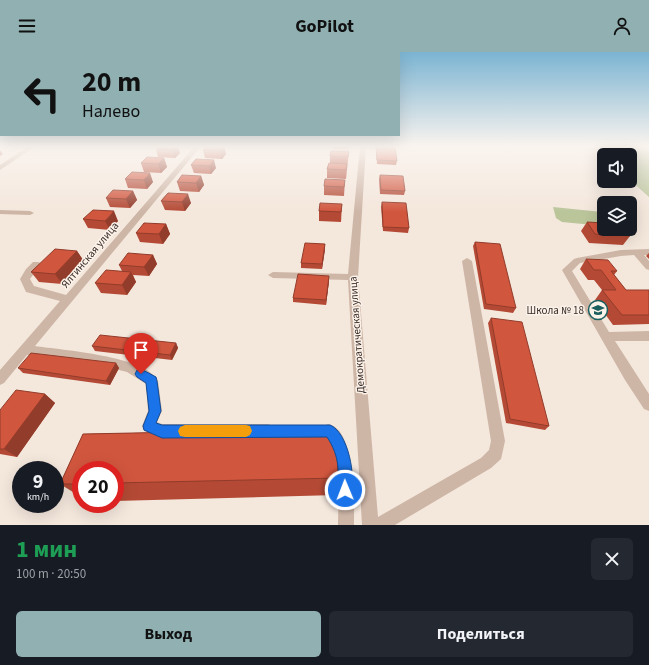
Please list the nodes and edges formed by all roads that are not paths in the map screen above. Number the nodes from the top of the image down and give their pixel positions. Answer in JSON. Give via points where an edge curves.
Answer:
{"nodes":[{"id":1,"x":179,"y":168,"type":"edge"},
{"id":2,"x":361,"y":168,"type":"edge"},
{"id":3,"x":0,"y":212,"type":"edge"},
{"id":4,"x":30,"y":213,"type":"dead end"},
{"id":5,"x":636,"y":252,"type":"junction"},
{"id":6,"x":649,"y":252,"type":"edge"},
{"id":7,"x":467,"y":261,"type":"dead end"},
{"id":8,"x":36,"y":264,"type":"dead end"},
{"id":9,"x":649,"y":267,"type":"edge"},
{"id":10,"x":273,"y":275,"type":"dead end"},
{"id":11,"x":353,"y":277,"type":"junction"},
{"id":12,"x":68,"y":299,"type":"junction"},
{"id":13,"x":649,"y":336,"type":"edge"},
{"id":14,"x":607,"y":337,"type":"junction"},
{"id":15,"x":25,"y":350,"type":"junction"},
{"id":16,"x":0,"y":379,"type":"edge"},
{"id":17,"x":649,"y":405,"type":"edge"},
{"id":18,"x":282,"y":430,"type":"edge"},
{"id":19,"x":316,"y":431,"type":"edge"},
{"id":20,"x":346,"y":525,"type":"edge"},
{"id":21,"x":370,"y":525,"type":"edge"},
{"id":22,"x":379,"y":525,"type":"edge"}],
"edges":[{"from":1,"to":12,"type":"street","name":"Ялтинская улица"},
{"from":2,"to":11,"type":"street","name":"Демократическая улица"},
{"from":3,"to":4,"type":"street"},
{"from":5,"to":6,"type":"street"},
{"from":5,"to":9,"type":"street"},
{"from":5,"to":14,"type":"street","via":[[577,261],[567,270]]},
{"from":7,"to":22,"type":"street","via":[[498,441],[496,454],[486,463]]},
{"from":8,"to":12,"type":"street","via":[[25,279],[30,289]]},
{"from":10,"to":11,"type":"street"},
{"from":11,"to":21,"type":"street","name":"Демократическая улица"},
{"from":12,"to":15,"type":"street","name":"Ялтинская улица"},
{"from":13,"to":14,"type":"street"},
{"from":14,"to":17,"type":"street"},
{"from":15,"to":16,"type":"street","name":"Ялтинская улица"},
{"from":15,"to":18,"type":"street","via":[[95,359],[130,367],[152,381],[155,411],[149,426],[162,431]]},
{"from":19,"to":20,"type":"street","via":[[330,431],[338,442],[345,466]]}]}
